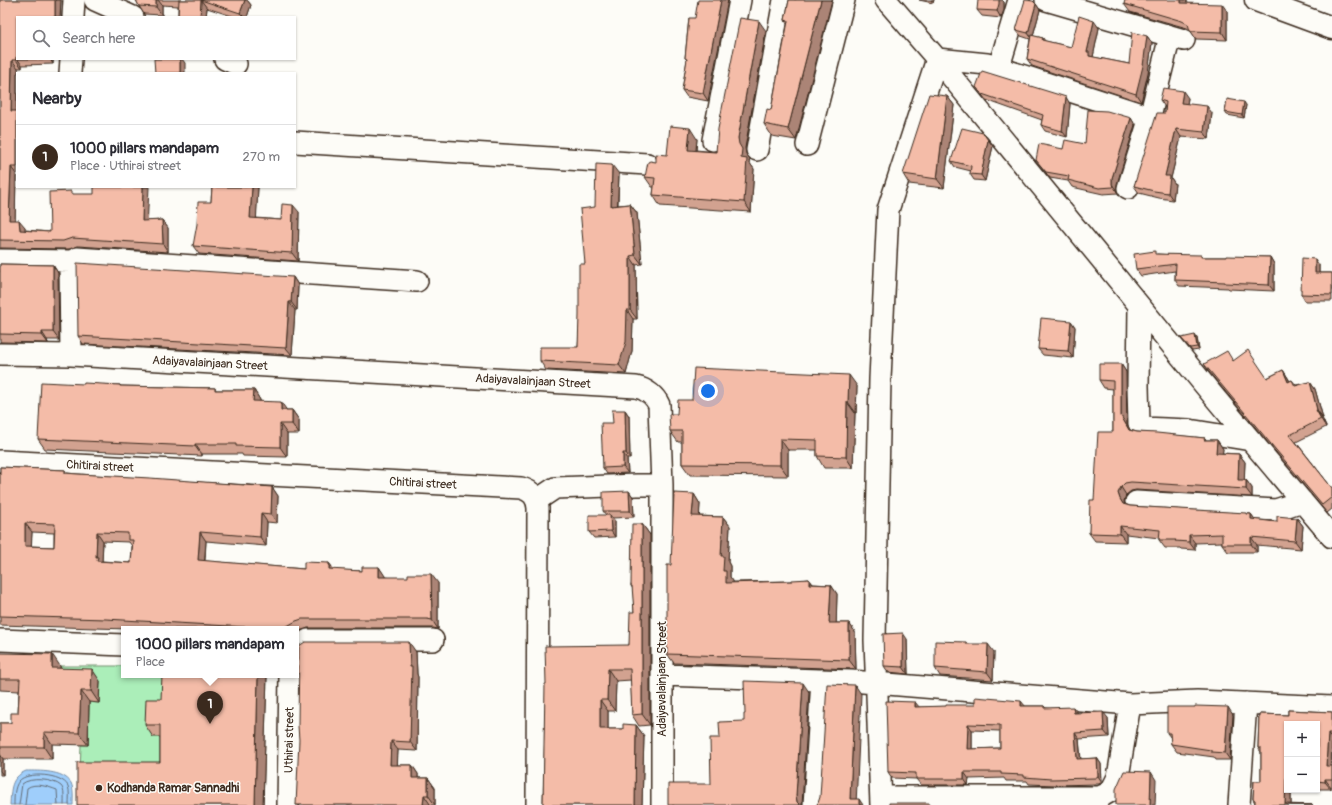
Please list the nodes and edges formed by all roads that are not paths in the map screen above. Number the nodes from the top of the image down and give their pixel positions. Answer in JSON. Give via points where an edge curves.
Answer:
{"nodes":[{"id":1,"x":74,"y":0,"type":"edge"},
{"id":2,"x":95,"y":0,"type":"edge"},
{"id":3,"x":740,"y":0,"type":"edge"},
{"id":4,"x":784,"y":0,"type":"edge"},
{"id":5,"x":844,"y":0,"type":"edge"},
{"id":6,"x":886,"y":0,"type":"edge"},
{"id":7,"x":1019,"y":0,"type":"edge"},
{"id":8,"x":1046,"y":0,"type":"edge"},
{"id":9,"x":1256,"y":0,"type":"edge"},
{"id":10,"x":73,"y":16,"type":"edge"},
{"id":11,"x":131,"y":16,"type":"edge"},
{"id":12,"x":1332,"y":28,"type":"edge"},
{"id":13,"x":71,"y":60,"type":"edge"},
{"id":14,"x":937,"y":60,"type":"junction"},
{"id":15,"x":999,"y":67,"type":"junction"},
{"id":16,"x":70,"y":72,"type":"edge"},
{"id":17,"x":1150,"y":117,"type":"junction"},
{"id":18,"x":713,"y":140,"type":"dead end"},
{"id":19,"x":296,"y":142,"type":"edge"},
{"id":20,"x":808,"y":145,"type":"dead end"},
{"id":21,"x":757,"y":150,"type":"dead end"},
{"id":22,"x":647,"y":164,"type":"edge"},
{"id":23,"x":1128,"y":188,"type":"dead end"},
{"id":24,"x":0,"y":260,"type":"edge"},
{"id":25,"x":72,"y":261,"type":"junction"},
{"id":26,"x":417,"y":281,"type":"dead end"},
{"id":27,"x":1139,"y":306,"type":"junction"},
{"id":28,"x":0,"y":354,"type":"edge"},
{"id":29,"x":71,"y":355,"type":"junction"},
{"id":30,"x":1250,"y":440,"type":"junction"},
{"id":31,"x":0,"y":461,"type":"edge"},
{"id":32,"x":662,"y":486,"type":"junction"},
{"id":33,"x":537,"y":500,"type":"junction"},
{"id":34,"x":1302,"y":501,"type":"junction"},
{"id":35,"x":1136,"y":502,"type":"dead end"},
{"id":36,"x":1332,"y":537,"type":"edge"},
{"id":37,"x":0,"y":640,"type":"edge"},
{"id":38,"x":433,"y":640,"type":"dead end"},
{"id":39,"x":121,"y":645,"type":"edge"},
{"id":40,"x":299,"y":645,"type":"edge"},
{"id":41,"x":662,"y":675,"type":"junction"},
{"id":42,"x":290,"y":678,"type":"edge"},
{"id":43,"x":822,"y":680,"type":"junction"},
{"id":44,"x":877,"y":683,"type":"junction"},
{"id":45,"x":1130,"y":704,"type":"junction"},
{"id":46,"x":1246,"y":704,"type":"junction"},
{"id":47,"x":1332,"y":707,"type":"edge"},
{"id":48,"x":1105,"y":800,"type":"edge"},
{"id":49,"x":881,"y":801,"type":"edge"},
{"id":50,"x":288,"y":805,"type":"edge"},
{"id":51,"x":537,"y":805,"type":"edge"},
{"id":52,"x":662,"y":805,"type":"edge"},
{"id":53,"x":814,"y":805,"type":"edge"},
{"id":54,"x":1239,"y":805,"type":"edge"}],
"edges":[{"from":1,"to":10,"type":"street"},
{"from":2,"to":11,"type":"street"},
{"from":3,"to":18,"type":"street"},
{"from":4,"to":21,"type":"street"},
{"from":5,"to":20,"type":"street"},
{"from":6,"to":14,"type":"street"},
{"from":7,"to":15,"type":"street"},
{"from":8,"to":17,"type":"street","via":[[1177,38]]},
{"from":9,"to":12,"type":"main road"},
{"from":13,"to":16,"type":"street"},
{"from":14,"to":15,"type":"street"},
{"from":14,"to":27,"type":"street"},
{"from":14,"to":44,"type":"street","via":[[888,210],[880,387]]},
{"from":15,"to":17,"type":"street"},
{"from":17,"to":23,"type":"street"},
{"from":19,"to":22,"type":"street"},
{"from":24,"to":25,"type":"street"},
{"from":25,"to":26,"type":"street","via":[[80,258]]},
{"from":25,"to":29,"type":"street"},
{"from":27,"to":30,"type":"street"},
{"from":27,"to":30,"type":"street","via":[[1139,424],[1143,428],[1189,430]]},
{"from":28,"to":29,"type":"street","name":"Adaiyavalainjaan Street"},
{"from":29,"to":32,"type":"street","name":"Adaiyavalainjaan Street","via":[[640,388],[653,396],[659,405]]},
{"from":30,"to":34,"type":"street"},
{"from":31,"to":33,"type":"street","name":"Chitirai street","via":[[521,488],[531,492]]},
{"from":32,"to":33,"type":"street","via":[[555,488]]},
{"from":32,"to":41,"type":"street","name":"Adaiyavalainjaan Street"},
{"from":33,"to":51,"type":"street"},
{"from":34,"to":35,"type":"street","via":[[1276,510]]},
{"from":34,"to":36,"type":"street"},
{"from":37,"to":39,"type":"street"},
{"from":38,"to":40,"type":"street","via":[[308,640]]},
{"from":41,"to":43,"type":"street"},
{"from":41,"to":52,"type":"street","name":"Adaiyavalainjaan Street"},
{"from":42,"to":50,"type":"street","name":"Uthirai street"},
{"from":43,"to":44,"type":"street"},
{"from":43,"to":53,"type":"street"},
{"from":44,"to":45,"type":"street"},
{"from":44,"to":49,"type":"street"},
{"from":45,"to":46,"type":"street"},
{"from":45,"to":48,"type":"street","via":[[1118,777]]},
{"from":46,"to":47,"type":"street"},
{"from":46,"to":54,"type":"street"},
{"from":48,"to":49,"type":"street","via":[[1100,797]]}]}
